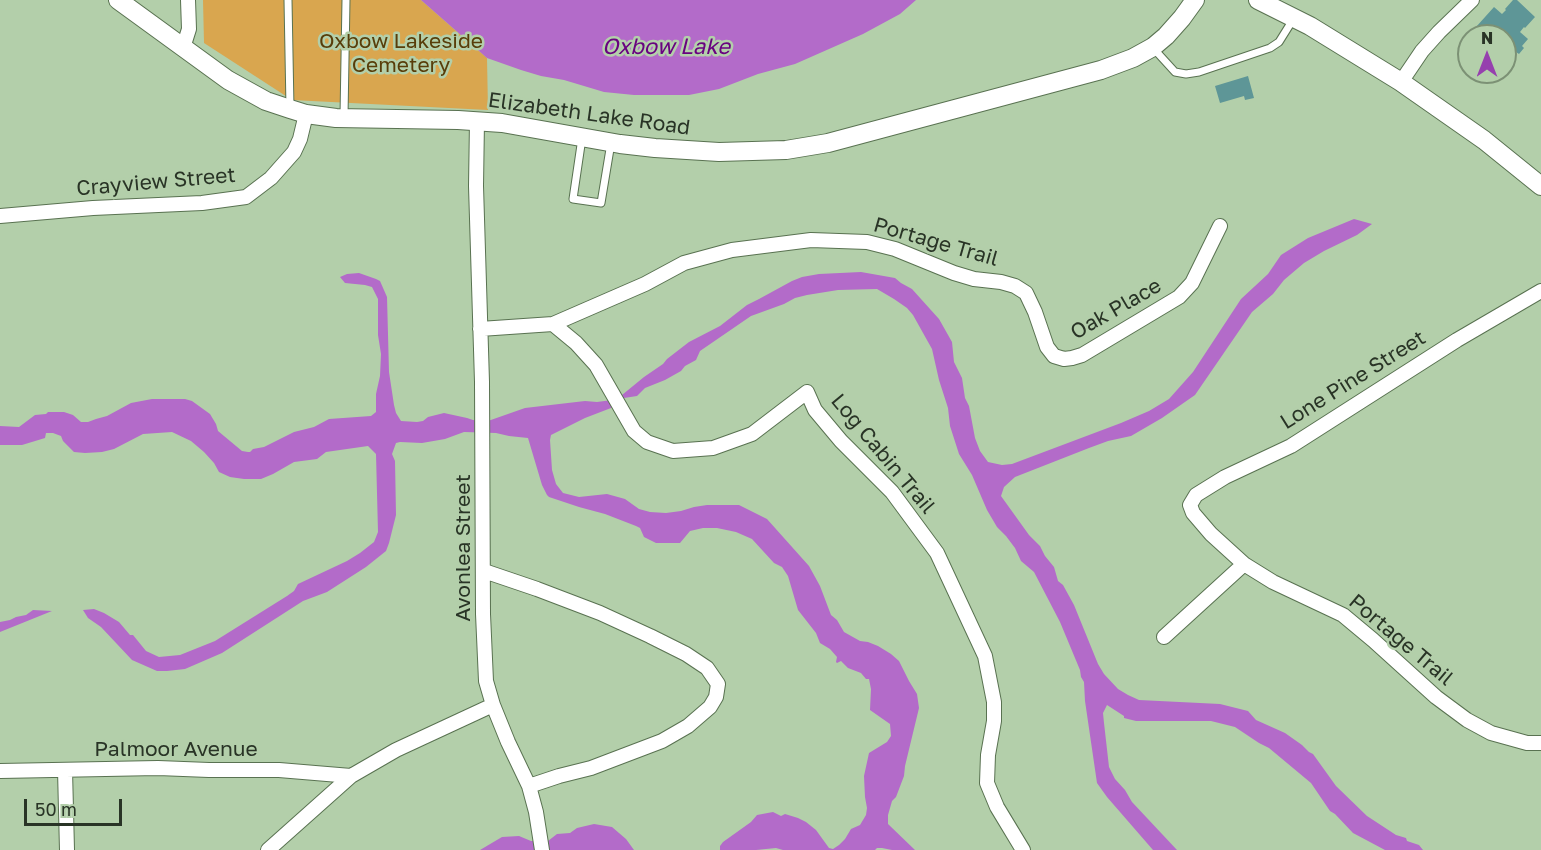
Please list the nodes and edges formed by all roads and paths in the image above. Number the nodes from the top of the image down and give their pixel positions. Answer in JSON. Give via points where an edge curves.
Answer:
{"nodes":[{"id":1,"x":118,"y":0,"type":"edge"},
{"id":2,"x":188,"y":0,"type":"edge"},
{"id":3,"x":288,"y":0,"type":"edge"},
{"id":4,"x":346,"y":0,"type":"edge"},
{"id":5,"x":1195,"y":0,"type":"edge"},
{"id":6,"x":1258,"y":0,"type":"edge"},
{"id":7,"x":1472,"y":0,"type":"edge"},
{"id":8,"x":1294,"y":17,"type":"junction"},
{"id":9,"x":1153,"y":47,"type":"junction"},
{"id":10,"x":183,"y":48,"type":"junction"},
{"id":11,"x":1401,"y":82,"type":"junction"},
{"id":12,"x":298,"y":111,"type":"junction"},
{"id":13,"x":344,"y":118,"type":"junction"},
{"id":14,"x":477,"y":121,"type":"junction"},
{"id":15,"x":582,"y":138,"type":"junction"},
{"id":16,"x":612,"y":143,"type":"junction"},
{"id":17,"x":1541,"y":186,"type":"edge"},
{"id":18,"x":0,"y":216,"type":"edge"},
{"id":19,"x":1220,"y":226,"type":"dead end"},
{"id":20,"x":1541,"y":291,"type":"edge"},
{"id":21,"x":553,"y":324,"type":"junction"},
{"id":22,"x":480,"y":329,"type":"junction"},
{"id":23,"x":1064,"y":359,"type":"joint"},
{"id":24,"x":1190,"y":505,"type":"joint"},
{"id":25,"x":1244,"y":564,"type":"junction"},
{"id":26,"x":484,"y":571,"type":"junction"},
{"id":27,"x":1164,"y":637,"type":"dead end"},
{"id":28,"x":493,"y":705,"type":"junction"},
{"id":29,"x":1541,"y":743,"type":"edge"},
{"id":30,"x":65,"y":770,"type":"junction"},
{"id":31,"x":0,"y":771,"type":"edge"},
{"id":32,"x":351,"y":776,"type":"junction"},
{"id":33,"x":529,"y":786,"type":"junction"},
{"id":34,"x":67,"y":850,"type":"edge"},
{"id":35,"x":268,"y":850,"type":"edge"},
{"id":36,"x":542,"y":850,"type":"edge"},
{"id":37,"x":1023,"y":850,"type":"edge"}],
"edges":[{"from":1,"to":10,"type":"street","name":"Elizabeth Lake Road"},
{"from":2,"to":10,"type":"street","via":[[189,29]]},
{"from":3,"to":12,"type":"lane","via":[[291,97]]},
{"from":4,"to":13,"type":"lane"},
{"from":5,"to":9,"type":"street","name":"Elizabeth Lake Road"},
{"from":6,"to":8,"type":"street"},
{"from":7,"to":11,"type":"street","via":[[1422,51]]},
{"from":8,"to":9,"type":"lane","via":[[1279,42],[1270,48],[1199,72],[1175,72]]},
{"from":8,"to":11,"type":"street"},
{"from":9,"to":16,"type":"street","name":"Elizabeth Lake Road","via":[[1087,75],[814,146],[719,152]]},
{"from":10,"to":12,"type":"street","name":"Elizabeth Lake Road","via":[[266,101]]},
{"from":11,"to":17,"type":"street"},
{"from":12,"to":13,"type":"street","name":"Elizabeth Lake Road"},
{"from":12,"to":18,"type":"street","name":"Crayview Street","via":[[300,139],[294,152],[271,178],[246,197]]},
{"from":13,"to":14,"type":"street","name":"Elizabeth Lake Road"},
{"from":14,"to":15,"type":"street","name":"Elizabeth Lake Road"},
{"from":14,"to":22,"type":"street","name":"Avonlea Street"},
{"from":15,"to":16,"type":"street","name":"Elizabeth Lake Road"},
{"from":15,"to":16,"type":"lane","via":[[573,199],[601,203]]},
{"from":19,"to":23,"type":"street","name":"Oak Place","via":[[1192,283],[1179,297],[1082,355]]},
{"from":20,"to":24,"type":"street","name":"Lone Pine Street","via":[[1448,345],[1291,446],[1225,477],[1196,495]]},
{"from":21,"to":22,"type":"street"},
{"from":21,"to":23,"type":"street","name":"Portage Trail","via":[[684,263],[732,250],[811,240],[867,242],[974,279],[1015,286],[1026,293],[1047,347],[1054,356]]},
{"from":21,"to":37,"type":"street","name":"Log Cabin Trail","via":[[596,365],[634,431],[647,442],[674,451],[712,448],[752,434],[807,392],[841,441],[892,492],[937,553],[985,656],[994,702],[987,783]]},
{"from":22,"to":26,"type":"street","name":"Avonlea Street"},
{"from":24,"to":25,"type":"street","name":"Portage Trail","via":[[1211,534]]},
{"from":25,"to":27,"type":"street"},
{"from":25,"to":29,"type":"street","name":"Portage Trail","via":[[1343,615],[1467,720],[1491,733]]},
{"from":26,"to":28,"type":"street","name":"Avonlea Street","via":[[486,681]]},
{"from":26,"to":33,"type":"street","via":[[600,613],[650,636],[707,668],[718,684],[710,707],[662,741]]},
{"from":28,"to":32,"type":"street","via":[[396,750]]},
{"from":28,"to":33,"type":"street","name":"Avonlea Street"},
{"from":30,"to":31,"type":"street","name":"Palmoor Avenue"},
{"from":30,"to":32,"type":"street","name":"Palmoor Avenue","via":[[279,770]]},
{"from":30,"to":34,"type":"street"},
{"from":32,"to":35,"type":"street"},
{"from":33,"to":36,"type":"street","name":"Avonlea Street"}]}
